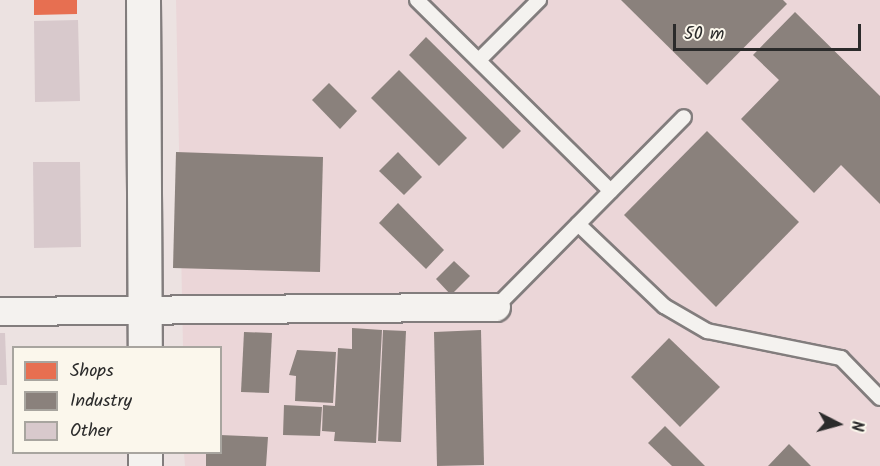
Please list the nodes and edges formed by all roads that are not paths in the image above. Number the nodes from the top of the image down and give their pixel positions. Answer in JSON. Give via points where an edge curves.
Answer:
{"nodes":[{"id":1,"x":143,"y":0,"type":"edge"},
{"id":2,"x":417,"y":0,"type":"edge"},
{"id":3,"x":539,"y":0,"type":"edge"},
{"id":4,"x":479,"y":60,"type":"junction"},
{"id":5,"x":684,"y":117,"type":"dead end"},
{"id":6,"x":611,"y":191,"type":"junction"},
{"id":7,"x":578,"y":224,"type":"junction"},
{"id":8,"x":496,"y":307,"type":"joint"},
{"id":9,"x":145,"y":309,"type":"junction"},
{"id":10,"x":0,"y":311,"type":"edge"},
{"id":11,"x":145,"y":346,"type":"edge"},
{"id":12,"x":880,"y":398,"type":"edge"}],
"edges":[{"from":1,"to":9,"type":"street"},
{"from":2,"to":4,"type":"lane"},
{"from":3,"to":4,"type":"lane"},
{"from":4,"to":6,"type":"lane"},
{"from":5,"to":6,"type":"lane"},
{"from":6,"to":7,"type":"lane"},
{"from":7,"to":8,"type":"lane"},
{"from":7,"to":12,"type":"lane","via":[[664,306],[707,331],[841,358]]},
{"from":8,"to":9,"type":"street"},
{"from":9,"to":10,"type":"street"},
{"from":9,"to":11,"type":"street"}]}
